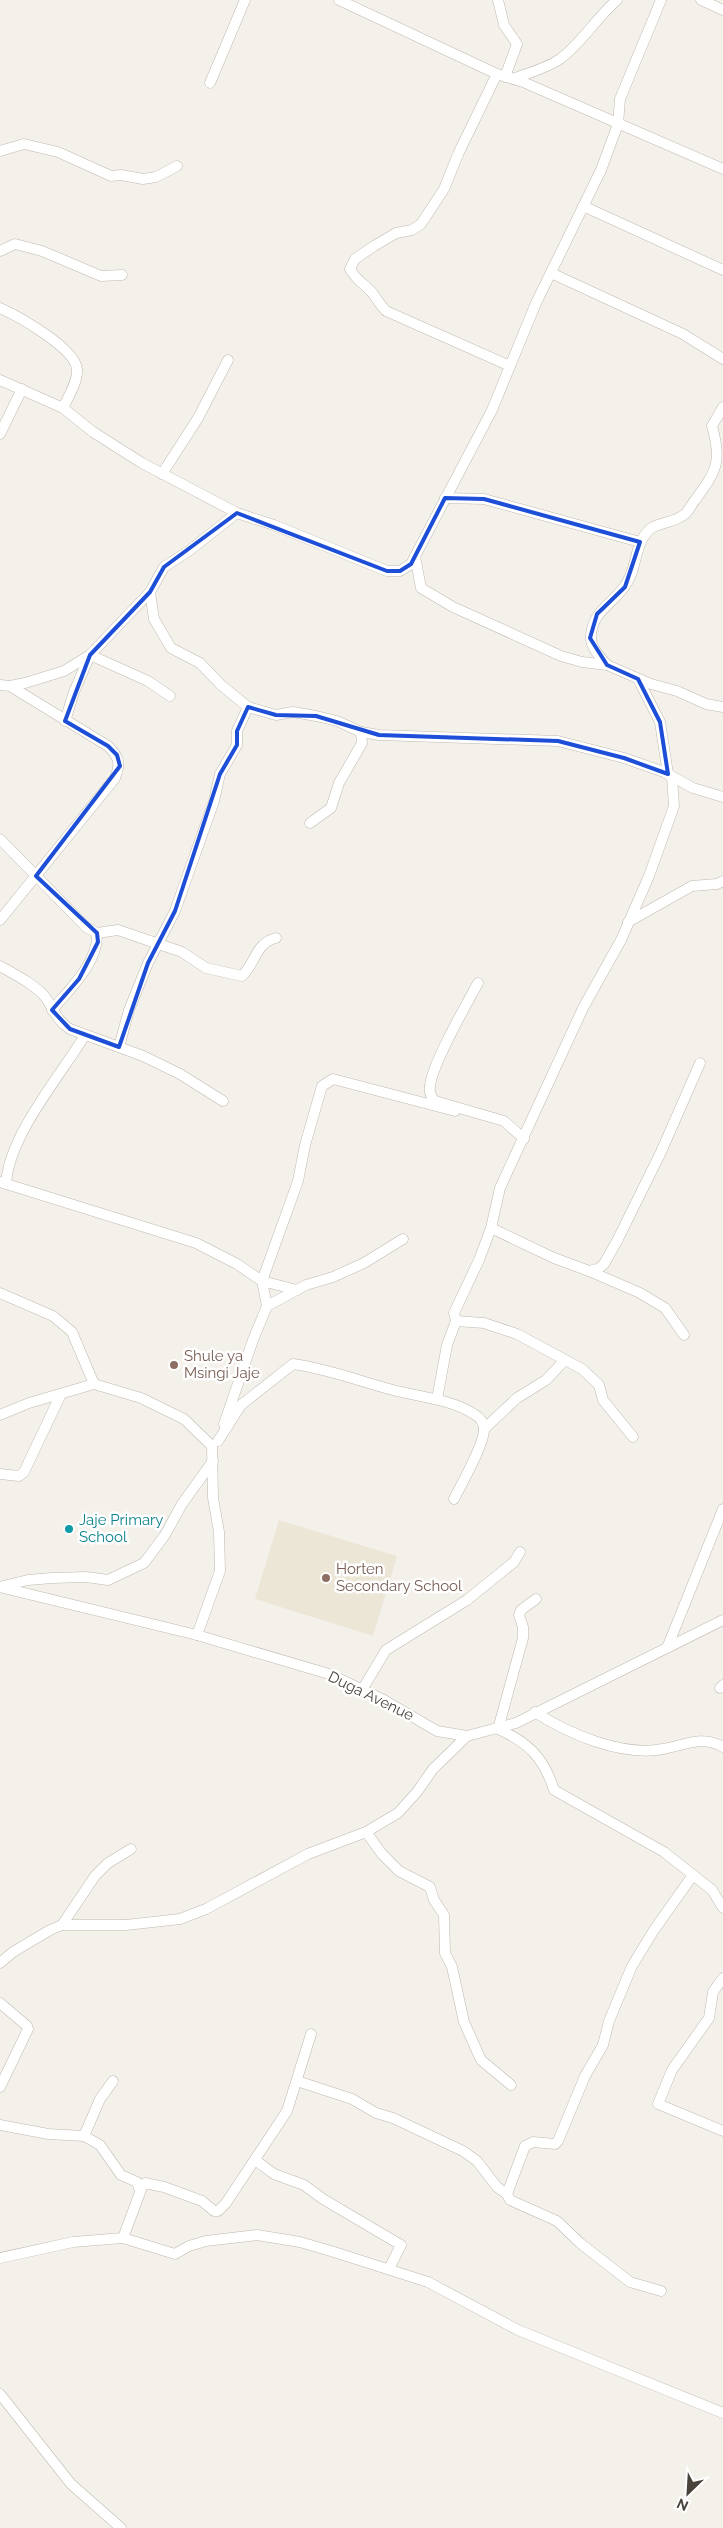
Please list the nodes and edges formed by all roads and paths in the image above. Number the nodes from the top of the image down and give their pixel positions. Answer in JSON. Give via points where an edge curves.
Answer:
{"nodes":[{"id":1,"x":245,"y":0,"type":"edge"},
{"id":2,"x":338,"y":0,"type":"edge"},
{"id":3,"x":498,"y":0,"type":"edge"},
{"id":4,"x":617,"y":0,"type":"edge"},
{"id":5,"x":661,"y":0,"type":"edge"},
{"id":6,"x":701,"y":0,"type":"edge"},
{"id":7,"x":723,"y":10,"type":"edge"},
{"id":8,"x":505,"y":77,"type":"junction"},
{"id":9,"x":210,"y":83,"type":"dead end"},
{"id":10,"x":618,"y":124,"type":"junction"},
{"id":11,"x":0,"y":151,"type":"edge"},
{"id":12,"x":177,"y":166,"type":"dead end"},
{"id":13,"x":723,"y":168,"type":"edge"},
{"id":14,"x":583,"y":206,"type":"junction"},
{"id":15,"x":0,"y":251,"type":"edge"},
{"id":16,"x":723,"y":270,"type":"edge"},
{"id":17,"x":551,"y":273,"type":"junction"},
{"id":18,"x":122,"y":275,"type":"dead end"},
{"id":19,"x":0,"y":308,"type":"edge"},
{"id":20,"x":723,"y":359,"type":"edge"},
{"id":21,"x":228,"y":360,"type":"dead end"},
{"id":22,"x":510,"y":366,"type":"junction"},
{"id":23,"x":0,"y":380,"type":"edge"},
{"id":24,"x":22,"y":389,"type":"junction"},
{"id":25,"x":723,"y":407,"type":"edge"},
{"id":26,"x":63,"y":408,"type":"junction"},
{"id":27,"x":0,"y":434,"type":"edge"},
{"id":28,"x":162,"y":474,"type":"junction"},
{"id":29,"x":445,"y":498,"type":"junction"},
{"id":30,"x":237,"y":512,"type":"junction"},
{"id":31,"x":640,"y":542,"type":"junction"},
{"id":32,"x":415,"y":556,"type":"junction"},
{"id":33,"x":150,"y":592,"type":"junction"},
{"id":34,"x":90,"y":655,"type":"junction"},
{"id":35,"x":607,"y":665,"type":"junction"},
{"id":36,"x":638,"y":679,"type":"junction"},
{"id":37,"x":5,"y":685,"type":"edge"},
{"id":38,"x":170,"y":696,"type":"dead end"},
{"id":39,"x":248,"y":706,"type":"junction"},
{"id":40,"x":723,"y":707,"type":"edge"},
{"id":41,"x":66,"y":721,"type":"junction"},
{"id":42,"x":361,"y":732,"type":"junction"},
{"id":43,"x":670,"y":776,"type":"junction"},
{"id":44,"x":723,"y":797,"type":"edge"},
{"id":45,"x":310,"y":823,"type":"dead end"},
{"id":46,"x":0,"y":839,"type":"edge"},
{"id":47,"x":36,"y":876,"type":"junction"},
{"id":48,"x":723,"y":881,"type":"edge"},
{"id":49,"x":0,"y":920,"type":"edge"},
{"id":50,"x":628,"y":922,"type":"junction"},
{"id":51,"x":97,"y":933,"type":"junction"},
{"id":52,"x":276,"y":938,"type":"dead end"},
{"id":53,"x":158,"y":942,"type":"junction"},
{"id":54,"x":0,"y":966,"type":"edge"},
{"id":55,"x":478,"y":983,"type":"dead end"},
{"id":56,"x":52,"y":1010,"type":"junction"},
{"id":57,"x":85,"y":1035,"type":"junction"},
{"id":58,"x":119,"y":1047,"type":"junction"},
{"id":59,"x":700,"y":1063,"type":"dead end"},
{"id":60,"x":223,"y":1101,"type":"dead end"},
{"id":61,"x":455,"y":1111,"type":"dead end"},
{"id":62,"x":524,"y":1139,"type":"junction"},
{"id":63,"x":3,"y":1183,"type":"edge"},
{"id":64,"x":491,"y":1228,"type":"junction"},
{"id":65,"x":403,"y":1239,"type":"dead end"},
{"id":66,"x":590,"y":1271,"type":"junction"},
{"id":67,"x":262,"y":1281,"type":"junction"},
{"id":68,"x":297,"y":1290,"type":"junction"},
{"id":69,"x":0,"y":1293,"type":"edge"},
{"id":70,"x":267,"y":1306,"type":"junction"},
{"id":71,"x":456,"y":1320,"type":"junction"},
{"id":72,"x":684,"y":1335,"type":"dead end"},
{"id":73,"x":565,"y":1360,"type":"junction"},
{"id":74,"x":94,"y":1384,"type":"junction"},
{"id":75,"x":61,"y":1394,"type":"junction"},
{"id":76,"x":437,"y":1400,"type":"junction"},
{"id":77,"x":0,"y":1415,"type":"edge"},
{"id":78,"x":484,"y":1429,"type":"junction"},
{"id":79,"x":633,"y":1437,"type":"dead end"},
{"id":80,"x":215,"y":1444,"type":"junction"},
{"id":81,"x":213,"y":1461,"type":"junction"},
{"id":82,"x":0,"y":1474,"type":"edge"},
{"id":83,"x":454,"y":1499,"type":"dead end"},
{"id":84,"x":723,"y":1509,"type":"edge"},
{"id":85,"x":520,"y":1552,"type":"dead end"},
{"id":86,"x":0,"y":1587,"type":"edge"},
{"id":87,"x":536,"y":1599,"type":"dead end"},
{"id":88,"x":723,"y":1620,"type":"edge"},
{"id":89,"x":197,"y":1636,"type":"junction"},
{"id":90,"x":667,"y":1648,"type":"junction"},
{"id":91,"x":362,"y":1690,"type":"junction"},
{"id":92,"x":535,"y":1712,"type":"junction"},
{"id":93,"x":498,"y":1729,"type":"junction"},
{"id":94,"x":467,"y":1736,"type":"junction"},
{"id":95,"x":723,"y":1747,"type":"edge"},
{"id":96,"x":366,"y":1832,"type":"junction"},
{"id":97,"x":132,"y":1849,"type":"dead end"},
{"id":98,"x":693,"y":1875,"type":"junction"},
{"id":99,"x":723,"y":1908,"type":"edge"},
{"id":100,"x":62,"y":1925,"type":"junction"},
{"id":101,"x":0,"y":1963,"type":"edge"},
{"id":102,"x":723,"y":1978,"type":"edge"},
{"id":103,"x":0,"y":2003,"type":"edge"},
{"id":104,"x":311,"y":2034,"type":"dead end"},
{"id":105,"x":113,"y":2081,"type":"dead end"},
{"id":106,"x":297,"y":2081,"type":"junction"},
{"id":107,"x":511,"y":2085,"type":"dead end"},
{"id":108,"x":0,"y":2087,"type":"edge"},
{"id":109,"x":0,"y":2125,"type":"edge"},
{"id":110,"x":723,"y":2131,"type":"edge"},
{"id":111,"x":84,"y":2136,"type":"junction"},
{"id":112,"x":255,"y":2160,"type":"junction"},
{"id":113,"x":140,"y":2191,"type":"junction"},
{"id":114,"x":507,"y":2194,"type":"junction"},
{"id":115,"x":123,"y":2238,"type":"junction"},
{"id":116,"x":0,"y":2258,"type":"edge"},
{"id":117,"x":389,"y":2268,"type":"junction"},
{"id":118,"x":661,"y":2291,"type":"dead end"},
{"id":119,"x":0,"y":2394,"type":"edge"},
{"id":120,"x":723,"y":2413,"type":"edge"},
{"id":121,"x":120,"y":2528,"type":"edge"}],
"edges":[{"from":1,"to":9,"type":"street"},
{"from":2,"to":8,"type":"street"},
{"from":3,"to":8,"type":"street","via":[[504,25],[517,44]]},
{"from":4,"to":8,"type":"street","via":[[559,60]]},
{"from":5,"to":10,"type":"street","via":[[620,99]]},
{"from":6,"to":7,"type":"street"},
{"from":8,"to":10,"type":"street"},
{"from":8,"to":22,"type":"street","via":[[459,152],[444,189],[422,224],[396,233],[374,246],[355,259],[350,269],[355,279],[374,295],[386,311]]},
{"from":10,"to":13,"type":"street"},
{"from":10,"to":14,"type":"street"},
{"from":11,"to":12,"type":"street","via":[[24,144],[58,152],[111,176],[143,179]]},
{"from":14,"to":16,"type":"street"},
{"from":14,"to":17,"type":"street"},
{"from":15,"to":18,"type":"street","via":[[15,244],[42,251],[101,276]]},
{"from":17,"to":20,"type":"street","via":[[683,334]]},
{"from":17,"to":22,"type":"street"},
{"from":19,"to":26,"type":"street","via":[[38,329],[71,355],[77,368]]},
{"from":21,"to":28,"type":"street","via":[[198,418]]},
{"from":22,"to":29,"type":"street","via":[[492,410]]},
{"from":23,"to":24,"type":"street"},
{"from":24,"to":26,"type":"street"},
{"from":24,"to":27,"type":"street"},
{"from":25,"to":31,"type":"street","via":[[712,426],[718,460],[706,486],[685,514],[651,528]]},
{"from":26,"to":28,"type":"street","via":[[93,432]]},
{"from":28,"to":30,"type":"street"},
{"from":29,"to":31,"type":"street","via":[[484,499]]},
{"from":29,"to":32,"type":"street"},
{"from":30,"to":32,"type":"street","via":[[387,571],[400,571],[411,564]]},
{"from":30,"to":33,"type":"street","via":[[164,567]]},
{"from":31,"to":35,"type":"street","via":[[634,568],[625,587],[597,614],[592,627],[590,638]]},
{"from":32,"to":35,"type":"street","via":[[421,588],[425,592],[561,656]]},
{"from":33,"to":34,"type":"street"},
{"from":33,"to":39,"type":"street","via":[[154,619],[171,648],[200,663]]},
{"from":34,"to":37,"type":"street","via":[[64,671]]},
{"from":34,"to":38,"type":"street","via":[[148,681]]},
{"from":34,"to":41,"type":"street"},
{"from":35,"to":36,"type":"street"},
{"from":36,"to":40,"type":"street"},
{"from":36,"to":43,"type":"street","via":[[660,722]]},
{"from":37,"to":41,"type":"street"},
{"from":39,"to":42,"type":"street","via":[[276,715],[293,712],[316,716]]},
{"from":39,"to":53,"type":"street","via":[[236,731],[237,745],[220,774],[214,801],[175,911]]},
{"from":41,"to":47,"type":"street","via":[[108,746],[117,755],[120,766],[115,778]]},
{"from":42,"to":43,"type":"street","via":[[558,741],[624,758]]},
{"from":42,"to":45,"type":"street","via":[[362,743],[339,783],[331,808]]},
{"from":43,"to":44,"type":"street","via":[[693,788]]},
{"from":43,"to":50,"type":"street","via":[[674,806],[649,876]]},
{"from":46,"to":47,"type":"street"},
{"from":47,"to":49,"type":"street"},
{"from":47,"to":51,"type":"street","via":[[86,927]]},
{"from":48,"to":50,"type":"street","via":[[692,886]]},
{"from":50,"to":62,"type":"street","via":[[583,1008]]},
{"from":51,"to":53,"type":"street","via":[[118,930]]},
{"from":51,"to":56,"type":"street","via":[[98,942],[79,979]]},
{"from":52,"to":53,"type":"street","via":[[265,940],[250,969],[242,976],[206,968],[182,952]]},
{"from":53,"to":58,"type":"street","via":[[130,1010]]},
{"from":54,"to":56,"type":"street","via":[[38,991]]},
{"from":55,"to":62,"type":"street","via":[[437,1064],[430,1086],[431,1096],[434,1101],[504,1121]]},
{"from":56,"to":57,"type":"street","via":[[70,1030]]},
{"from":57,"to":58,"type":"street"},
{"from":57,"to":63,"type":"street","via":[[18,1141]]},
{"from":58,"to":60,"type":"street","via":[[180,1074]]},
{"from":59,"to":66,"type":"street","via":[[617,1241],[604,1264]]},
{"from":61,"to":67,"type":"street","via":[[333,1080],[322,1086],[298,1181]]},
{"from":62,"to":64,"type":"street","via":[[500,1188]]},
{"from":63,"to":67,"type":"street","via":[[196,1243]]},
{"from":64,"to":66,"type":"street"},
{"from":64,"to":71,"type":"street","via":[[454,1313]]},
{"from":65,"to":68,"type":"street","via":[[364,1263]]},
{"from":66,"to":72,"type":"street","via":[[665,1308]]},
{"from":67,"to":68,"type":"street"},
{"from":67,"to":70,"type":"street"},
{"from":68,"to":70,"type":"street"},
{"from":69,"to":74,"type":"street","via":[[53,1316],[72,1332]]},
{"from":70,"to":80,"type":"street"},
{"from":71,"to":73,"type":"street","via":[[517,1334]]},
{"from":71,"to":76,"type":"street","via":[[447,1345]]},
{"from":73,"to":78,"type":"street","via":[[546,1380],[517,1398]]},
{"from":73,"to":79,"type":"street","via":[[582,1369],[598,1385],[603,1400]]},
{"from":74,"to":75,"type":"street"},
{"from":74,"to":80,"type":"street","via":[[141,1398],[184,1419]]},
{"from":75,"to":77,"type":"street"},
{"from":75,"to":82,"type":"street","via":[[24,1472],[19,1476]]},
{"from":76,"to":78,"type":"street","via":[[473,1413],[482,1420]]},
{"from":76,"to":80,"type":"street","via":[[320,1368],[293,1364],[241,1405]]},
{"from":78,"to":83,"type":"street"},
{"from":80,"to":81,"type":"street"},
{"from":81,"to":86,"type":"street","via":[[144,1563],[108,1580],[52,1578]]},
{"from":81,"to":89,"type":"street","via":[[220,1570]]},
{"from":84,"to":90,"type":"street"},
{"from":85,"to":91,"type":"street","via":[[514,1562],[467,1600],[386,1650]]},
{"from":86,"to":89,"type":"street","name":"Duga Avenue"},
{"from":87,"to":93,"type":"street","via":[[519,1615],[522,1638]]},
{"from":88,"to":90,"type":"street","name":"Duga Avenue"},
{"from":89,"to":91,"type":"street","name":"Duga Avenue","via":[[329,1674]]},
{"from":90,"to":92,"type":"street","name":"Duga Avenue"},
{"from":91,"to":94,"type":"street","name":"Duga Avenue","via":[[438,1731]]},
{"from":92,"to":93,"type":"street","name":"Duga Avenue"},
{"from":92,"to":95,"type":"street","via":[[555,1726],[588,1739],[633,1750],[663,1749],[705,1740]]},
{"from":93,"to":94,"type":"street","name":"Duga Avenue"},
{"from":93,"to":98,"type":"street","via":[[530,1748],[547,1768],[554,1790],[664,1852]]},
{"from":94,"to":96,"type":"street","via":[[433,1769],[398,1812]]},
{"from":96,"to":100,"type":"street","via":[[308,1854],[206,1909],[180,1919],[126,1925]]},
{"from":96,"to":107,"type":"street","via":[[399,1871],[430,1887],[444,1915],[445,1953],[452,1967],[464,2022],[481,2060]]},
{"from":97,"to":100,"type":"street","via":[[108,1863],[95,1876]]},
{"from":98,"to":99,"type":"street","via":[[712,1890]]},
{"from":98,"to":114,"type":"street","via":[[632,1966],[609,2021],[603,2045],[558,2141],[555,2144],[533,2142],[525,2146]]},
{"from":100,"to":101,"type":"street"},
{"from":102,"to":110,"type":"street","via":[[713,1992],[709,2018],[672,2070],[658,2104]]},
{"from":103,"to":108,"type":"street","via":[[28,2029]]},
{"from":104,"to":106,"type":"street"},
{"from":105,"to":111,"type":"street","via":[[100,2099]]},
{"from":106,"to":112,"type":"street","via":[[287,2111]]},
{"from":106,"to":114,"type":"street","via":[[352,2099],[463,2151],[477,2161],[497,2187]]},
{"from":109,"to":111,"type":"street","via":[[48,2134]]},
{"from":111,"to":113,"type":"street","via":[[100,2145],[121,2175],[137,2182]]},
{"from":112,"to":113,"type":"street","via":[[218,2210],[148,2182]]},
{"from":112,"to":117,"type":"street","via":[[274,2174],[304,2185],[401,2245]]},
{"from":113,"to":115,"type":"street"},
{"from":114,"to":118,"type":"street","via":[[510,2200],[557,2221],[630,2282]]},
{"from":115,"to":116,"type":"street","via":[[73,2242]]},
{"from":115,"to":117,"type":"street","via":[[175,2254],[206,2241],[258,2235],[300,2242]]},
{"from":117,"to":120,"type":"street","via":[[428,2282],[485,2314],[568,2352]]},
{"from":119,"to":121,"type":"street","via":[[71,2484]]}]}
